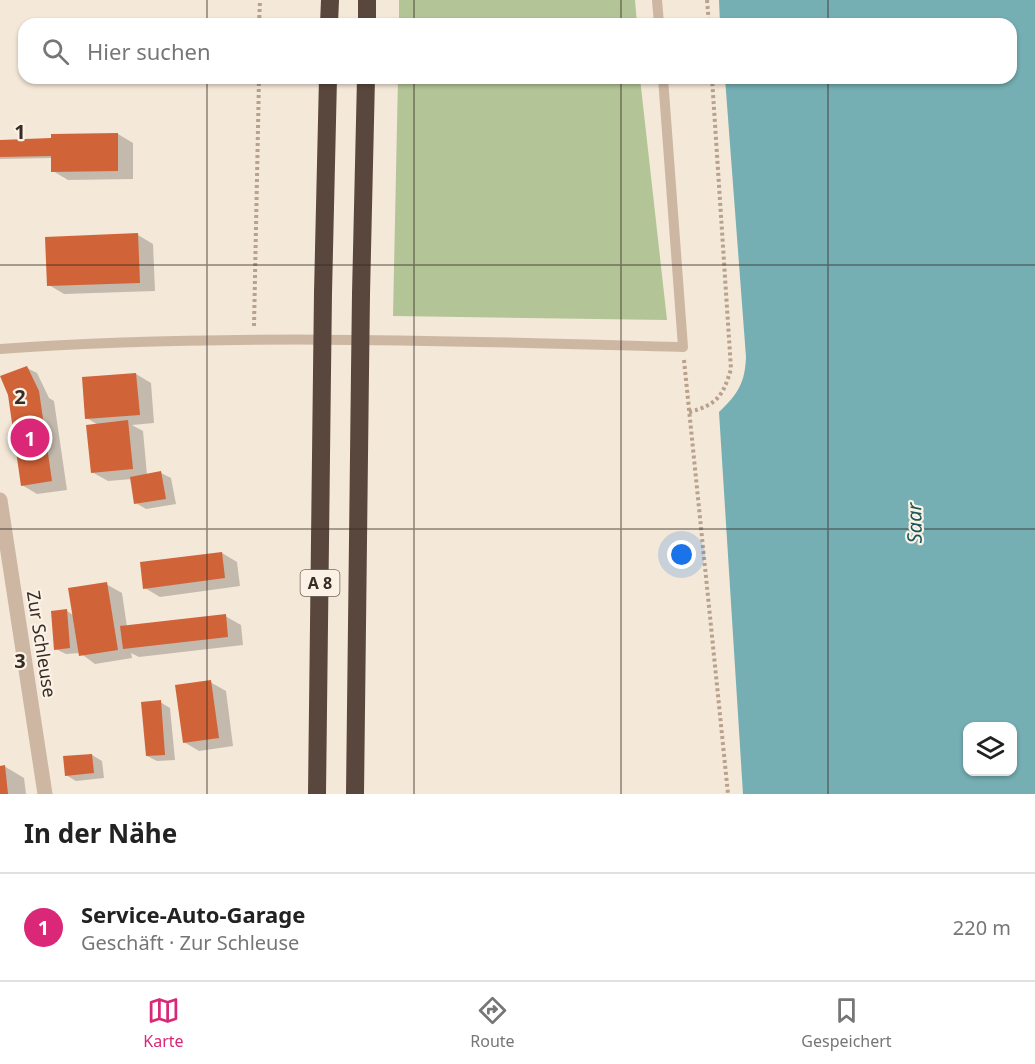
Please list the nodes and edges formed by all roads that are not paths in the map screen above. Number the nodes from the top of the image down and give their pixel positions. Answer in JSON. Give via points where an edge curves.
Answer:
{"nodes":[{"id":1,"x":330,"y":0,"type":"edge"},
{"id":2,"x":367,"y":0,"type":"edge"},
{"id":3,"x":657,"y":0,"type":"edge"},
{"id":4,"x":329,"y":18,"type":"edge"},
{"id":5,"x":367,"y":18,"type":"edge"},
{"id":6,"x":658,"y":18,"type":"edge"},
{"id":7,"x":328,"y":84,"type":"edge"},
{"id":8,"x":366,"y":84,"type":"edge"},
{"id":9,"x":663,"y":84,"type":"edge"},
{"id":10,"x":0,"y":349,"type":"edge"},
{"id":11,"x":0,"y":500,"type":"edge"},
{"id":12,"x":45,"y":794,"type":"edge"},
{"id":13,"x":317,"y":794,"type":"edge"},
{"id":14,"x":355,"y":794,"type":"edge"}],
"edges":[{"from":1,"to":4,"type":"highway"},
{"from":2,"to":5,"type":"highway"},
{"from":3,"to":6,"type":"lane"},
{"from":7,"to":13,"type":"highway","number":"A 8","bridge":true},
{"from":8,"to":14,"type":"highway","number":"A 8","bridge":true},
{"from":9,"to":10,"type":"lane","via":[[683,347],[404,339]]},
{"from":11,"to":12,"type":"street","name":"Zur Schleuse"}]}
